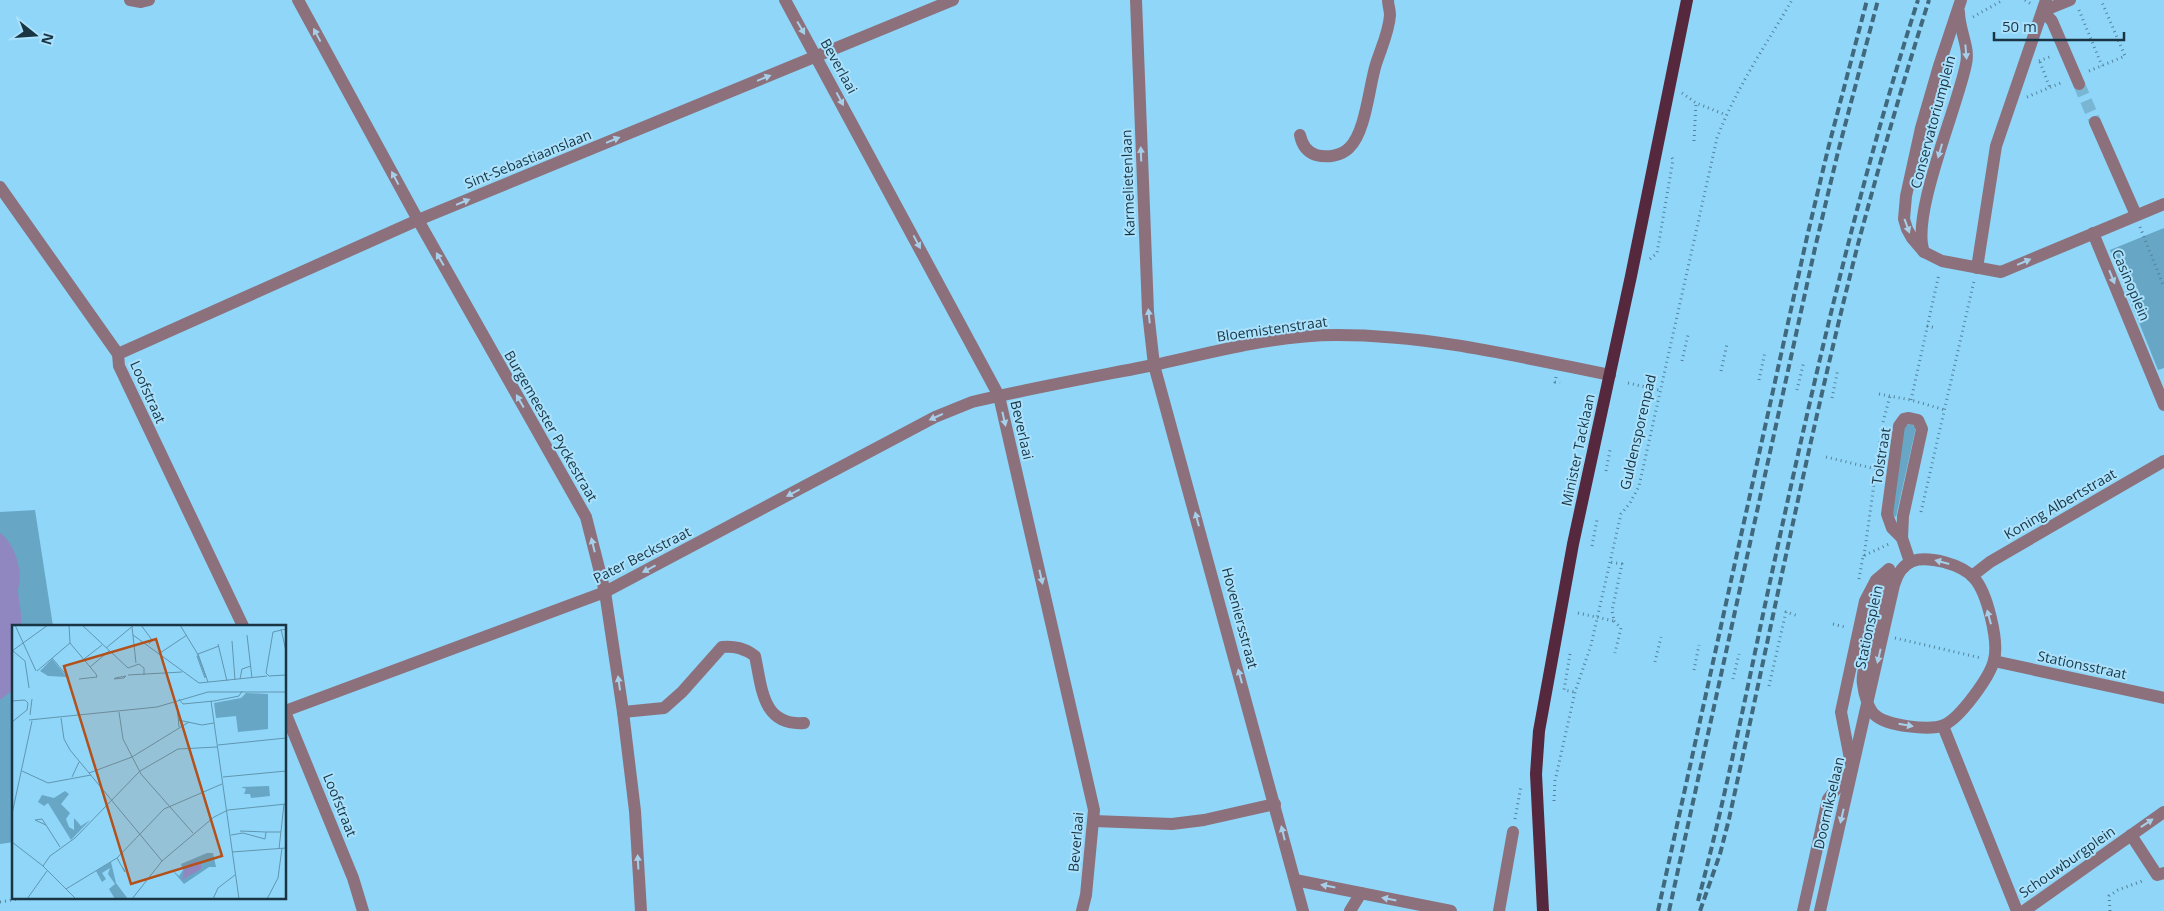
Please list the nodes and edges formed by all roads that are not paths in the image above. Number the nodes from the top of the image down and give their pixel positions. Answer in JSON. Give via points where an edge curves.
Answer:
{"nodes":[{"id":1,"x":130,"y":0,"type":"edge"},
{"id":2,"x":149,"y":0,"type":"edge"},
{"id":3,"x":298,"y":0,"type":"edge"},
{"id":4,"x":785,"y":0,"type":"edge"},
{"id":5,"x":953,"y":0,"type":"edge"},
{"id":6,"x":1136,"y":0,"type":"edge"},
{"id":7,"x":1388,"y":0,"type":"edge"},
{"id":8,"x":1686,"y":0,"type":"edge"},
{"id":9,"x":1961,"y":1,"type":"edge"},
{"id":10,"x":2074,"y":4,"type":"edge"},
{"id":11,"x":2045,"y":5,"type":"edge"},
{"id":12,"x":817,"y":56,"type":"junction"},
{"id":13,"x":2079,"y":84,"type":"tunnel mouth"},
{"id":14,"x":2095,"y":122,"type":"tunnel mouth"},
{"id":15,"x":1300,"y":136,"type":"dead end"},
{"id":16,"x":0,"y":187,"type":"edge"},
{"id":17,"x":2164,"y":204,"type":"edge"},
{"id":18,"x":2136,"y":215,"type":"junction"},
{"id":19,"x":418,"y":220,"type":"junction"},
{"id":20,"x":2093,"y":233,"type":"junction"},
{"id":21,"x":1924,"y":252,"type":"junction"},
{"id":22,"x":1977,"y":268,"type":"junction"},
{"id":23,"x":118,"y":354,"type":"junction"},
{"id":24,"x":1154,"y":365,"type":"junction"},
{"id":25,"x":1610,"y":375,"type":"junction"},
{"id":26,"x":999,"y":396,"type":"junction"},
{"id":27,"x":2164,"y":405,"type":"edge"},
{"id":28,"x":2164,"y":461,"type":"edge"},
{"id":29,"x":1902,"y":538,"type":"junction"},
{"id":30,"x":1910,"y":562,"type":"junction"},
{"id":31,"x":1888,"y":570,"type":"junction"},
{"id":32,"x":1972,"y":576,"type":"junction"},
{"id":33,"x":605,"y":592,"type":"junction"},
{"id":34,"x":243,"y":625,"type":"edge"},
{"id":35,"x":1992,"y":666,"type":"junction"},
{"id":36,"x":2164,"y":698,"type":"edge"},
{"id":37,"x":1868,"y":701,"type":"junction"},
{"id":38,"x":286,"y":712,"type":"edge"},
{"id":39,"x":623,"y":712,"type":"junction"},
{"id":40,"x":286,"y":714,"type":"edge"},
{"id":41,"x":804,"y":723,"type":"dead end"},
{"id":42,"x":1943,"y":726,"type":"junction"},
{"id":43,"x":1852,"y":769,"type":"junction"},
{"id":44,"x":1275,"y":804,"type":"junction"},
{"id":45,"x":2164,"y":812,"type":"edge"},
{"id":46,"x":1094,"y":821,"type":"junction"},
{"id":47,"x":1513,"y":832,"type":"dead end"},
{"id":48,"x":2131,"y":835,"type":"junction"},
{"id":49,"x":2161,"y":874,"type":"edge"},
{"id":50,"x":1295,"y":880,"type":"junction"},
{"id":51,"x":1361,"y":893,"type":"junction"},
{"id":52,"x":363,"y":911,"type":"edge"},
{"id":53,"x":641,"y":911,"type":"edge"},
{"id":54,"x":1082,"y":911,"type":"edge"},
{"id":55,"x":1303,"y":911,"type":"edge"},
{"id":56,"x":1350,"y":911,"type":"edge"},
{"id":57,"x":1451,"y":911,"type":"edge"},
{"id":58,"x":1498,"y":911,"type":"edge"},
{"id":59,"x":1542,"y":911,"type":"edge"},
{"id":60,"x":1803,"y":911,"type":"edge"},
{"id":61,"x":1820,"y":911,"type":"edge"},
{"id":62,"x":2017,"y":911,"type":"edge"},
{"id":63,"x":2024,"y":911,"type":"edge"}],
"edges":[{"from":1,"to":2,"type":"street"},
{"from":19,"to":3,"type":"street","name":"Burgemeester Pyckestraat","one_way":true},
{"from":4,"to":12,"type":"street","name":"Beverlaai","one_way":true},
{"from":5,"to":12,"type":"street","name":"Sint-Sebastiaanslaan"},
{"from":24,"to":6,"type":"street","name":"Karmelietenlaan","one_way":true,"via":[[1148,303]]},
{"from":7,"to":15,"type":"street","via":[[1387,35],[1355,140],[1344,151],[1325,156],[1308,150]]},
{"from":8,"to":25,"type":"main road","name":"Minister Tacklaan"},
{"from":9,"to":21,"type":"street","name":"Conservatoriumplein","one_way":true,"via":[[1960,23],[1967,58],[1924,218],[1921,240]]},
{"from":9,"to":21,"type":"street","name":"Conservatoriumplein","one_way":true,"via":[[1921,128],[1904,208],[1912,238]]},
{"from":10,"to":11,"type":"street"},
{"from":11,"to":13,"type":"street"},
{"from":11,"to":22,"type":"street","via":[[1996,146]]},
{"from":19,"to":12,"type":"street","name":"Sint-Sebastiaanslaan","one_way":true},
{"from":12,"to":26,"type":"street","name":"Beverlaai","one_way":true},
{"from":14,"to":18,"type":"street"},
{"from":16,"to":23,"type":"street","name":"Loofstraat"},
{"from":17,"to":18,"type":"street","name":"Conservatoriumplein"},
{"from":18,"to":20,"type":"street","name":"Conservatoriumplein"},
{"from":19,"to":23,"type":"street","name":"Sint-Sebastiaanslaan"},
{"from":33,"to":19,"type":"street","name":"Burgemeester Pyckestraat","one_way":true,"via":[[586,517]]},
{"from":22,"to":20,"type":"street","name":"Conservatoriumplein","one_way":true,"via":[[2001,272]]},
{"from":20,"to":27,"type":"street","name":"Casinoplein","one_way":true},
{"from":21,"to":22,"type":"street","name":"Conservatoriumplein","via":[[1942,261]]},
{"from":23,"to":34,"type":"street","name":"Loofstraat","via":[[119,366]]},
{"from":24,"to":25,"type":"street","name":"Bloemistenstraat","via":[[1282,339],[1336,335],[1402,338],[1472,347]]},
{"from":24,"to":26,"type":"street","name":"Bloemistenstraat"},
{"from":44,"to":24,"type":"street","name":"Hoveniersstraat","one_way":true},
{"from":25,"to":59,"type":"main road","name":"Minister Tacklaan","via":[[1571,554],[1539,731],[1536,774]]},
{"from":26,"to":33,"type":"street","name":"Pater Beckstraat","one_way":true,"via":[[972,402],[935,417]]},
{"from":26,"to":46,"type":"street","name":"Beverlaai","one_way":true},
{"from":28,"to":32,"type":"street","name":"Koning Albertstraat","via":[[1990,562]]},
{"from":29,"to":29,"type":"street","name":"Tolstraat","via":[[1903,516],[1922,431],[1919,422],[1911,418],[1904,419],[1899,426],[1887,514],[1892,528]]},
{"from":29,"to":30,"type":"street","name":"Tolstraat"},
{"from":30,"to":31,"type":"street"},
{"from":32,"to":30,"type":"street","one_way":true,"via":[[1956,566],[1930,558]]},
{"from":30,"to":37,"type":"street","name":"Stationsplein","one_way":true,"via":[[1896,579]]},
{"from":31,"to":37,"type":"street","via":[[1862,682]]},
{"from":31,"to":43,"type":"street","via":[[1872,586],[1865,601],[1841,712]]},
{"from":35,"to":32,"type":"street","one_way":true,"via":[[1996,649],[1993,632],[1982,591]]},
{"from":33,"to":38,"type":"street","name":"Pater Beckstraat"},
{"from":39,"to":33,"type":"street","name":"Burgemeester Pyckestraat","one_way":true},
{"from":35,"to":36,"type":"street","name":"Stationsstraat"},
{"from":35,"to":42,"type":"street","via":[[1979,689]]},
{"from":37,"to":42,"type":"street","one_way":true,"via":[[1875,715],[1885,721],[1926,728]]},
{"from":37,"to":43,"type":"street","name":"Doornikselaan"},
{"from":39,"to":41,"type":"street","via":[[664,708],[722,647],[734,646],[755,656],[764,698],[771,712],[779,720],[791,724]]},
{"from":53,"to":39,"type":"street","name":"Burgemeester Pyckestraat","one_way":true,"via":[[635,811]]},
{"from":40,"to":52,"type":"street","name":"Loofstraat","via":[[353,878]]},
{"from":42,"to":62,"type":"street"},
{"from":43,"to":60,"type":"street","via":[[1828,799]]},
{"from":43,"to":61,"type":"street","name":"Doornikselaan","one_way":true},
{"from":44,"to":46,"type":"street","via":[[1196,821],[1149,824]]},
{"from":50,"to":44,"type":"street","name":"Hoveniersstraat","one_way":true},
{"from":48,"to":45,"type":"street","one_way":true},
{"from":46,"to":54,"type":"street","name":"Beverlaai"},
{"from":47,"to":58,"type":"street"},
{"from":48,"to":49,"type":"street","name":"Schouwburgplein"},
{"from":48,"to":63,"type":"street","name":"Schouwburgplein"},
{"from":51,"to":50,"type":"street","one_way":true},
{"from":50,"to":55,"type":"street","name":"Hoveniersstraat"},
{"from":51,"to":56,"type":"street"},
{"from":57,"to":51,"type":"street","one_way":true}]}
